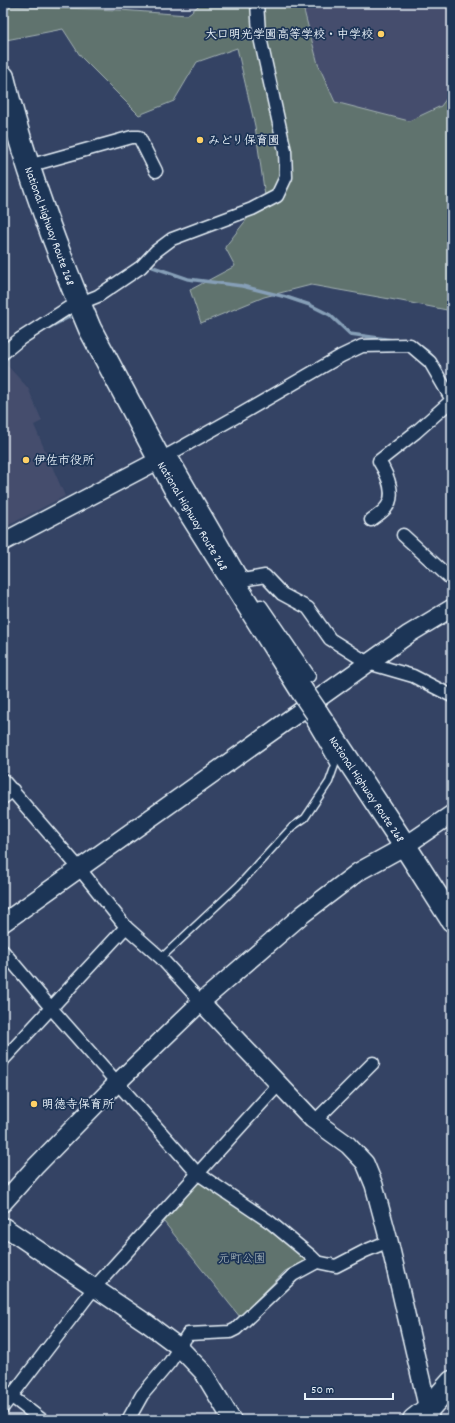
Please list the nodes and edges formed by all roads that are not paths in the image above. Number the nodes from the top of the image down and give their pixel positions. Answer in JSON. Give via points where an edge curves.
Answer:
{"nodes":[{"id":1,"x":257,"y":3,"type":"edge"},
{"id":2,"x":4,"y":88,"type":"edge"},
{"id":3,"x":28,"y":166,"type":"junction"},
{"id":4,"x":156,"y":171,"type":"dead end"},
{"id":5,"x":79,"y":303,"type":"junction"},
{"id":6,"x":3,"y":353,"type":"edge"},
{"id":7,"x":164,"y":457,"type":"junction"},
{"id":8,"x":371,"y":520,"type":"dead end"},
{"id":9,"x":403,"y":536,"type":"dead end"},
{"id":10,"x":3,"y":542,"type":"edge"},
{"id":11,"x":243,"y":580,"type":"junction"},
{"id":12,"x":452,"y":580,"type":"edge"},
{"id":13,"x":452,"y":608,"type":"edge"},
{"id":14,"x":368,"y":663,"type":"junction"},
{"id":15,"x":451,"y":693,"type":"edge"},
{"id":16,"x":307,"y":698,"type":"junction"},
{"id":17,"x":3,"y":780,"type":"edge"},
{"id":18,"x":13,"y":790,"type":"junction"},
{"id":19,"x":3,"y":798,"type":"edge"},
{"id":20,"x":452,"y":814,"type":"edge"},
{"id":21,"x":405,"y":846,"type":"junction"},
{"id":22,"x":79,"y":868,"type":"junction"},
{"id":23,"x":452,"y":920,"type":"edge"},
{"id":24,"x":3,"y":923,"type":"edge"},
{"id":25,"x":126,"y":927,"type":"junction"},
{"id":26,"x":3,"y":951,"type":"edge"},
{"id":27,"x":161,"y":958,"type":"junction"},
{"id":28,"x":201,"y":1002,"type":"junction"},
{"id":29,"x":51,"y":1008,"type":"junction"},
{"id":30,"x":3,"y":1060,"type":"edge"},
{"id":31,"x":373,"y":1063,"type":"dead end"},
{"id":32,"x":117,"y":1083,"type":"junction"},
{"id":33,"x":279,"y":1084,"type":"junction"},
{"id":34,"x":315,"y":1121,"type":"junction"},
{"id":35,"x":197,"y":1173,"type":"junction"},
{"id":36,"x":3,"y":1203,"type":"edge"},
{"id":37,"x":3,"y":1226,"type":"edge"},
{"id":38,"x":389,"y":1241,"type":"junction"},
{"id":39,"x":317,"y":1262,"type":"junction"},
{"id":40,"x":94,"y":1288,"type":"junction"},
{"id":41,"x":179,"y":1347,"type":"junction"},
{"id":42,"x":452,"y":1382,"type":"edge"},
{"id":43,"x":7,"y":1393,"type":"edge"},
{"id":44,"x":3,"y":1407,"type":"edge"},
{"id":45,"x":424,"y":1416,"type":"edge"},
{"id":46,"x":42,"y":1420,"type":"edge"},
{"id":47,"x":128,"y":1420,"type":"edge"},
{"id":48,"x":232,"y":1420,"type":"edge"}],
"edges":[{"from":1,"to":5,"type":"street","via":[[260,33],[285,151],[286,177],[277,196],[252,210],[172,239],[141,267],[98,296]]},
{"from":2,"to":3,"type":"highway","name":"National Highway Route 268"},
{"from":3,"to":4,"type":"street","via":[[139,137]]},
{"from":3,"to":5,"type":"highway","name":"National Highway Route 268"},
{"from":5,"to":6,"type":"street","via":[[20,339]]},
{"from":5,"to":7,"type":"highway","name":"National Highway Route 268","via":[[90,329]]},
{"from":7,"to":8,"type":"street","via":[[362,346],[410,345],[430,362],[452,400],[379,461],[388,476],[389,500],[385,510]]},
{"from":7,"to":10,"type":"street"},
{"from":7,"to":11,"type":"street"},
{"from":7,"to":16,"type":"highway","name":"National Highway Route 268","via":[[178,494]]},
{"from":9,"to":12,"type":"street"},
{"from":11,"to":14,"type":"street","via":[[265,576],[282,594],[308,608],[330,639]]},
{"from":11,"to":16,"type":"street"},
{"from":13,"to":14,"type":"street"},
{"from":14,"to":15,"type":"street","via":[[413,676]]},
{"from":14,"to":16,"type":"street"},
{"from":16,"to":21,"type":"highway","name":"National Highway Route 268"},
{"from":16,"to":22,"type":"street"},
{"from":16,"to":27,"type":"lane","via":[[335,765],[329,782],[305,818],[292,826],[238,886]]},
{"from":17,"to":18,"type":"street"},
{"from":18,"to":19,"type":"street"},
{"from":18,"to":22,"type":"street"},
{"from":20,"to":21,"type":"street"},
{"from":21,"to":23,"type":"highway","name":"National Highway Route 268"},
{"from":21,"to":28,"type":"street","via":[[358,872],[303,914]]},
{"from":22,"to":24,"type":"street"},
{"from":22,"to":25,"type":"street"},
{"from":25,"to":27,"type":"street"},
{"from":25,"to":29,"type":"street"},
{"from":26,"to":29,"type":"street"},
{"from":27,"to":28,"type":"street"},
{"from":28,"to":32,"type":"street"},
{"from":28,"to":33,"type":"street"},
{"from":29,"to":30,"type":"street"},
{"from":29,"to":32,"type":"street"},
{"from":31,"to":34,"type":"street"},
{"from":32,"to":35,"type":"street"},
{"from":32,"to":36,"type":"street"},
{"from":33,"to":34,"type":"street"},
{"from":33,"to":35,"type":"street"},
{"from":34,"to":38,"type":"street","via":[[348,1145],[365,1163]]},
{"from":35,"to":39,"type":"street","via":[[270,1222]]},
{"from":35,"to":40,"type":"street"},
{"from":37,"to":40,"type":"street"},
{"from":38,"to":39,"type":"street","via":[[336,1266]]},
{"from":38,"to":45,"type":"street"},
{"from":39,"to":41,"type":"street","via":[[287,1280],[236,1329],[230,1332],[188,1334]]},
{"from":40,"to":41,"type":"street"},
{"from":40,"to":43,"type":"street"},
{"from":41,"to":47,"type":"street","via":[[170,1362],[142,1395]]},
{"from":41,"to":48,"type":"street","via":[[203,1372]]},
{"from":42,"to":45,"type":"highway"},
{"from":43,"to":44,"type":"street"},
{"from":43,"to":46,"type":"street"}]}
